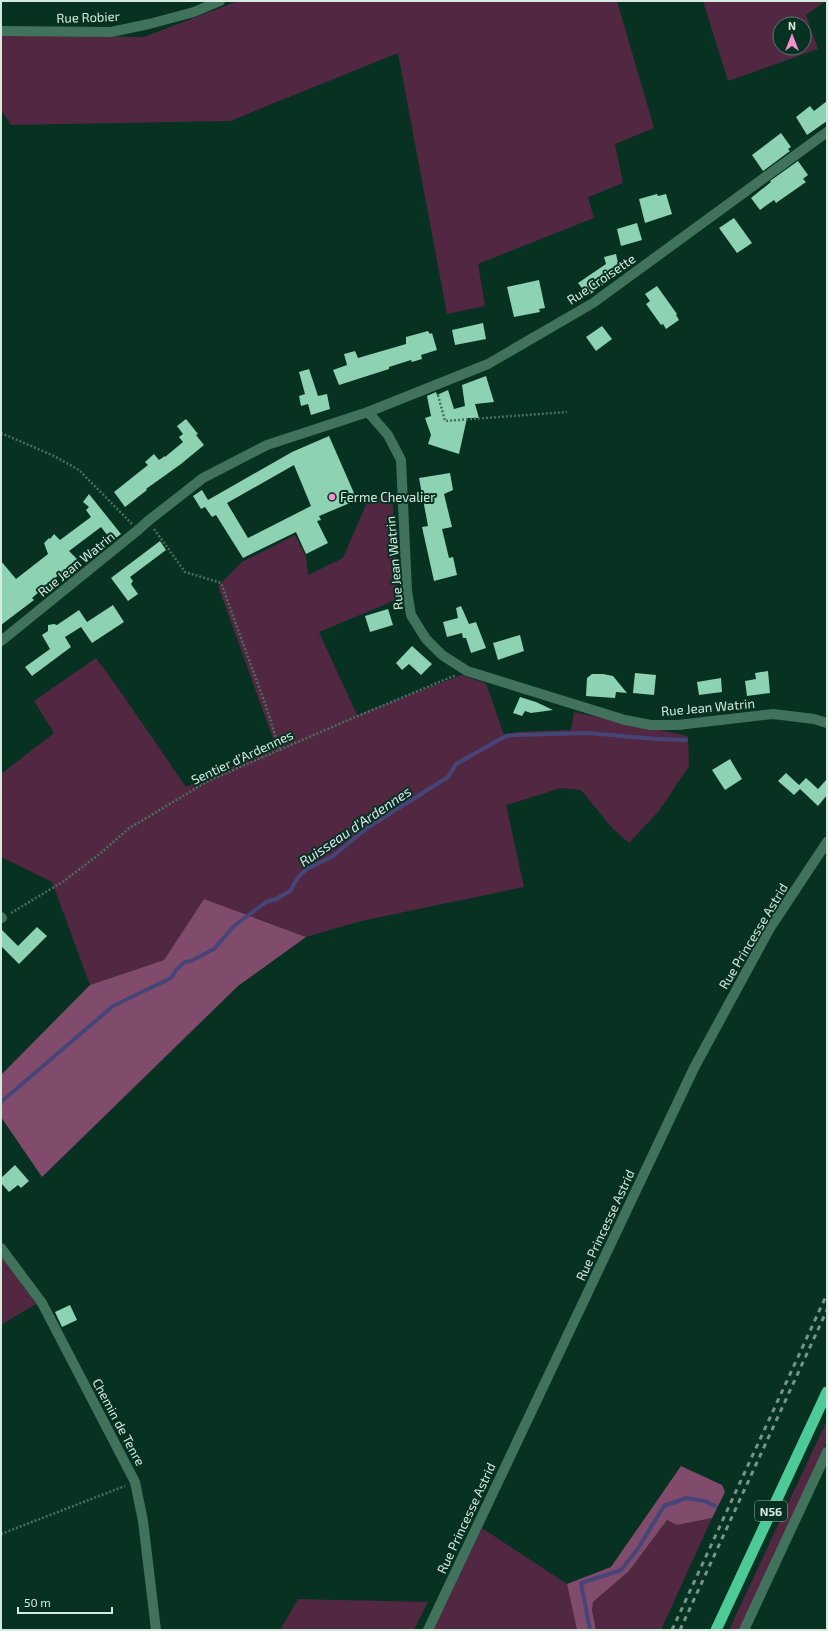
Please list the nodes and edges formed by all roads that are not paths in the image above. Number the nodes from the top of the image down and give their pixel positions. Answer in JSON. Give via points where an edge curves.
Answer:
{"nodes":[{"id":1,"x":220,"y":1,"type":"edge"},
{"id":2,"x":1,"y":31,"type":"edge"},
{"id":3,"x":827,"y":132,"type":"edge"},
{"id":4,"x":368,"y":412,"type":"junction"},
{"id":5,"x":1,"y":641,"type":"edge"},
{"id":6,"x":827,"y":723,"type":"edge"},
{"id":7,"x":827,"y":842,"type":"edge"},
{"id":8,"x":1,"y":1248,"type":"edge"},
{"id":9,"x":827,"y":1392,"type":"edge"},
{"id":10,"x":827,"y":1452,"type":"edge"},
{"id":11,"x":156,"y":1630,"type":"edge"},
{"id":12,"x":428,"y":1630,"type":"edge"},
{"id":13,"x":716,"y":1630,"type":"edge"},
{"id":14,"x":744,"y":1630,"type":"edge"}],
"edges":[{"from":1,"to":2,"type":"street","name":"Rue Robier","via":[[179,16],[111,32]]},
{"from":3,"to":4,"type":"street","name":"Rue Croisette","via":[[593,303],[488,364]]},
{"from":4,"to":5,"type":"street","name":"Rue Jean Watrin","via":[[267,445],[203,478]]},
{"from":4,"to":6,"type":"street","name":"Rue Jean Watrin","via":[[388,435],[401,460],[407,591],[411,615],[426,639],[442,655],[467,671],[625,720],[652,725],[678,725],[773,714]]},
{"from":7,"to":12,"type":"street","name":"Rue Princesse Astrid","via":[[770,928],[694,1068]]},
{"from":8,"to":11,"type":"street","name":"Chemin de Tenre","via":[[42,1303],[135,1482],[143,1521]]},
{"from":9,"to":13,"type":"highway","number":"N56"},
{"from":10,"to":14,"type":"street"}]}
